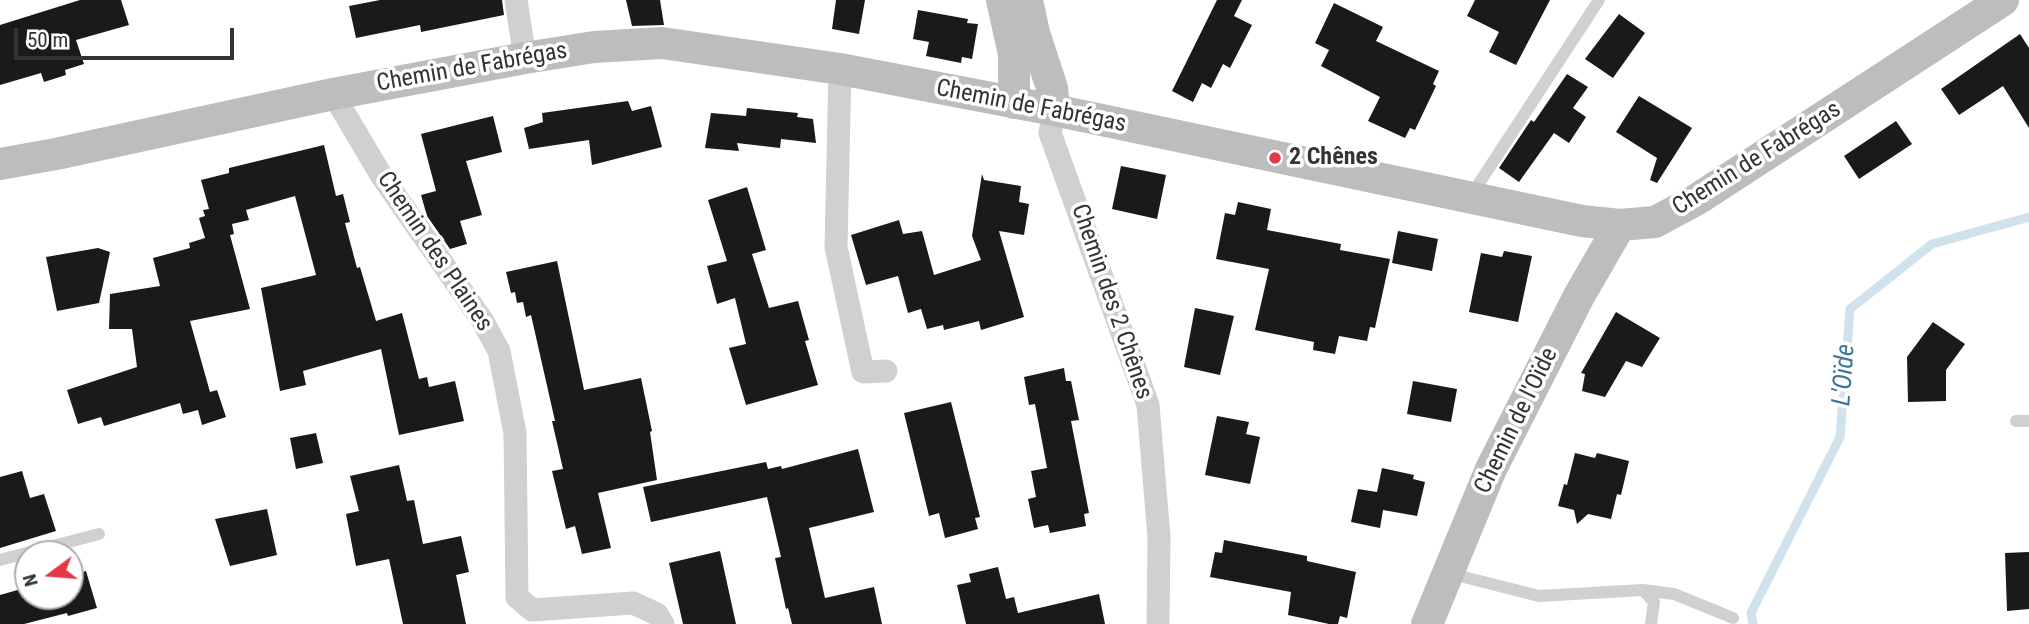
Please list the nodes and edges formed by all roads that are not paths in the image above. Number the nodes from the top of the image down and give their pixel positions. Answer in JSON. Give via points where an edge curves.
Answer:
{"nodes":[{"id":1,"x":516,"y":0,"type":"edge"},
{"id":2,"x":1002,"y":0,"type":"edge"},
{"id":3,"x":1027,"y":0,"type":"edge"},
{"id":4,"x":1598,"y":0,"type":"edge"},
{"id":5,"x":2003,"y":0,"type":"edge"},
{"id":6,"x":525,"y":58,"type":"junction"},
{"id":7,"x":840,"y":69,"type":"junction"},
{"id":8,"x":333,"y":94,"type":"junction"},
{"id":9,"x":1014,"y":103,"type":"junction"},
{"id":10,"x":1054,"y":110,"type":"junction"},
{"id":11,"x":0,"y":164,"type":"edge"},
{"id":12,"x":1470,"y":197,"type":"junction"},
{"id":13,"x":1620,"y":225,"type":"junction"},
{"id":14,"x":886,"y":371,"type":"dead end"},
{"id":15,"x":99,"y":534,"type":"dead end"},
{"id":16,"x":0,"y":560,"type":"edge"},
{"id":17,"x":1448,"y":573,"type":"junction"},
{"id":18,"x":1643,"y":590,"type":"junction"},
{"id":19,"x":1733,"y":618,"type":"dead end"},
{"id":20,"x":663,"y":624,"type":"edge"},
{"id":21,"x":1158,"y":624,"type":"edge"},
{"id":22,"x":1427,"y":624,"type":"edge"},
{"id":23,"x":1651,"y":624,"type":"edge"}],
"edges":[{"from":1,"to":6,"type":"street"},
{"from":2,"to":9,"type":"street","via":[[1014,54]]},
{"from":3,"to":10,"type":"street"},
{"from":4,"to":12,"type":"lane"},
{"from":5,"to":13,"type":"street","name":"Chemin de Fabrégas","via":[[1696,200],[1655,222]]},
{"from":6,"to":7,"type":"street","name":"Chemin de Fabrégas","via":[[662,43]]},
{"from":6,"to":8,"type":"street","name":"Chemin de Fabrégas"},
{"from":7,"to":9,"type":"street","name":"Chemin de Fabrégas"},
{"from":7,"to":14,"type":"street","via":[[836,247],[863,372]]},
{"from":8,"to":11,"type":"street","name":"Chemin de Fabrégas"},
{"from":8,"to":20,"type":"street","name":"Chemin des Plaines","via":[[499,351],[515,433],[517,597],[533,610],[632,603],[657,614]]},
{"from":9,"to":10,"type":"street","name":"Chemin de Fabrégas"},
{"from":10,"to":12,"type":"street","name":"Chemin de Fabrégas"},
{"from":10,"to":21,"type":"street","name":"Chemin des 2 Chênes","via":[[1050,132],[1148,405],[1159,537]]},
{"from":12,"to":13,"type":"street","name":"Chemin de Fabrégas"},
{"from":13,"to":17,"type":"street","name":"Chemin de l'Oïde","via":[[1490,469]]},
{"from":15,"to":16,"type":"lane"},
{"from":17,"to":18,"type":"lane","via":[[1539,596]]},
{"from":17,"to":22,"type":"street","name":"Chemin de l'Oïde"},
{"from":18,"to":19,"type":"lane","via":[[1674,594]]},
{"from":18,"to":23,"type":"lane","via":[[1654,602]]}]}
